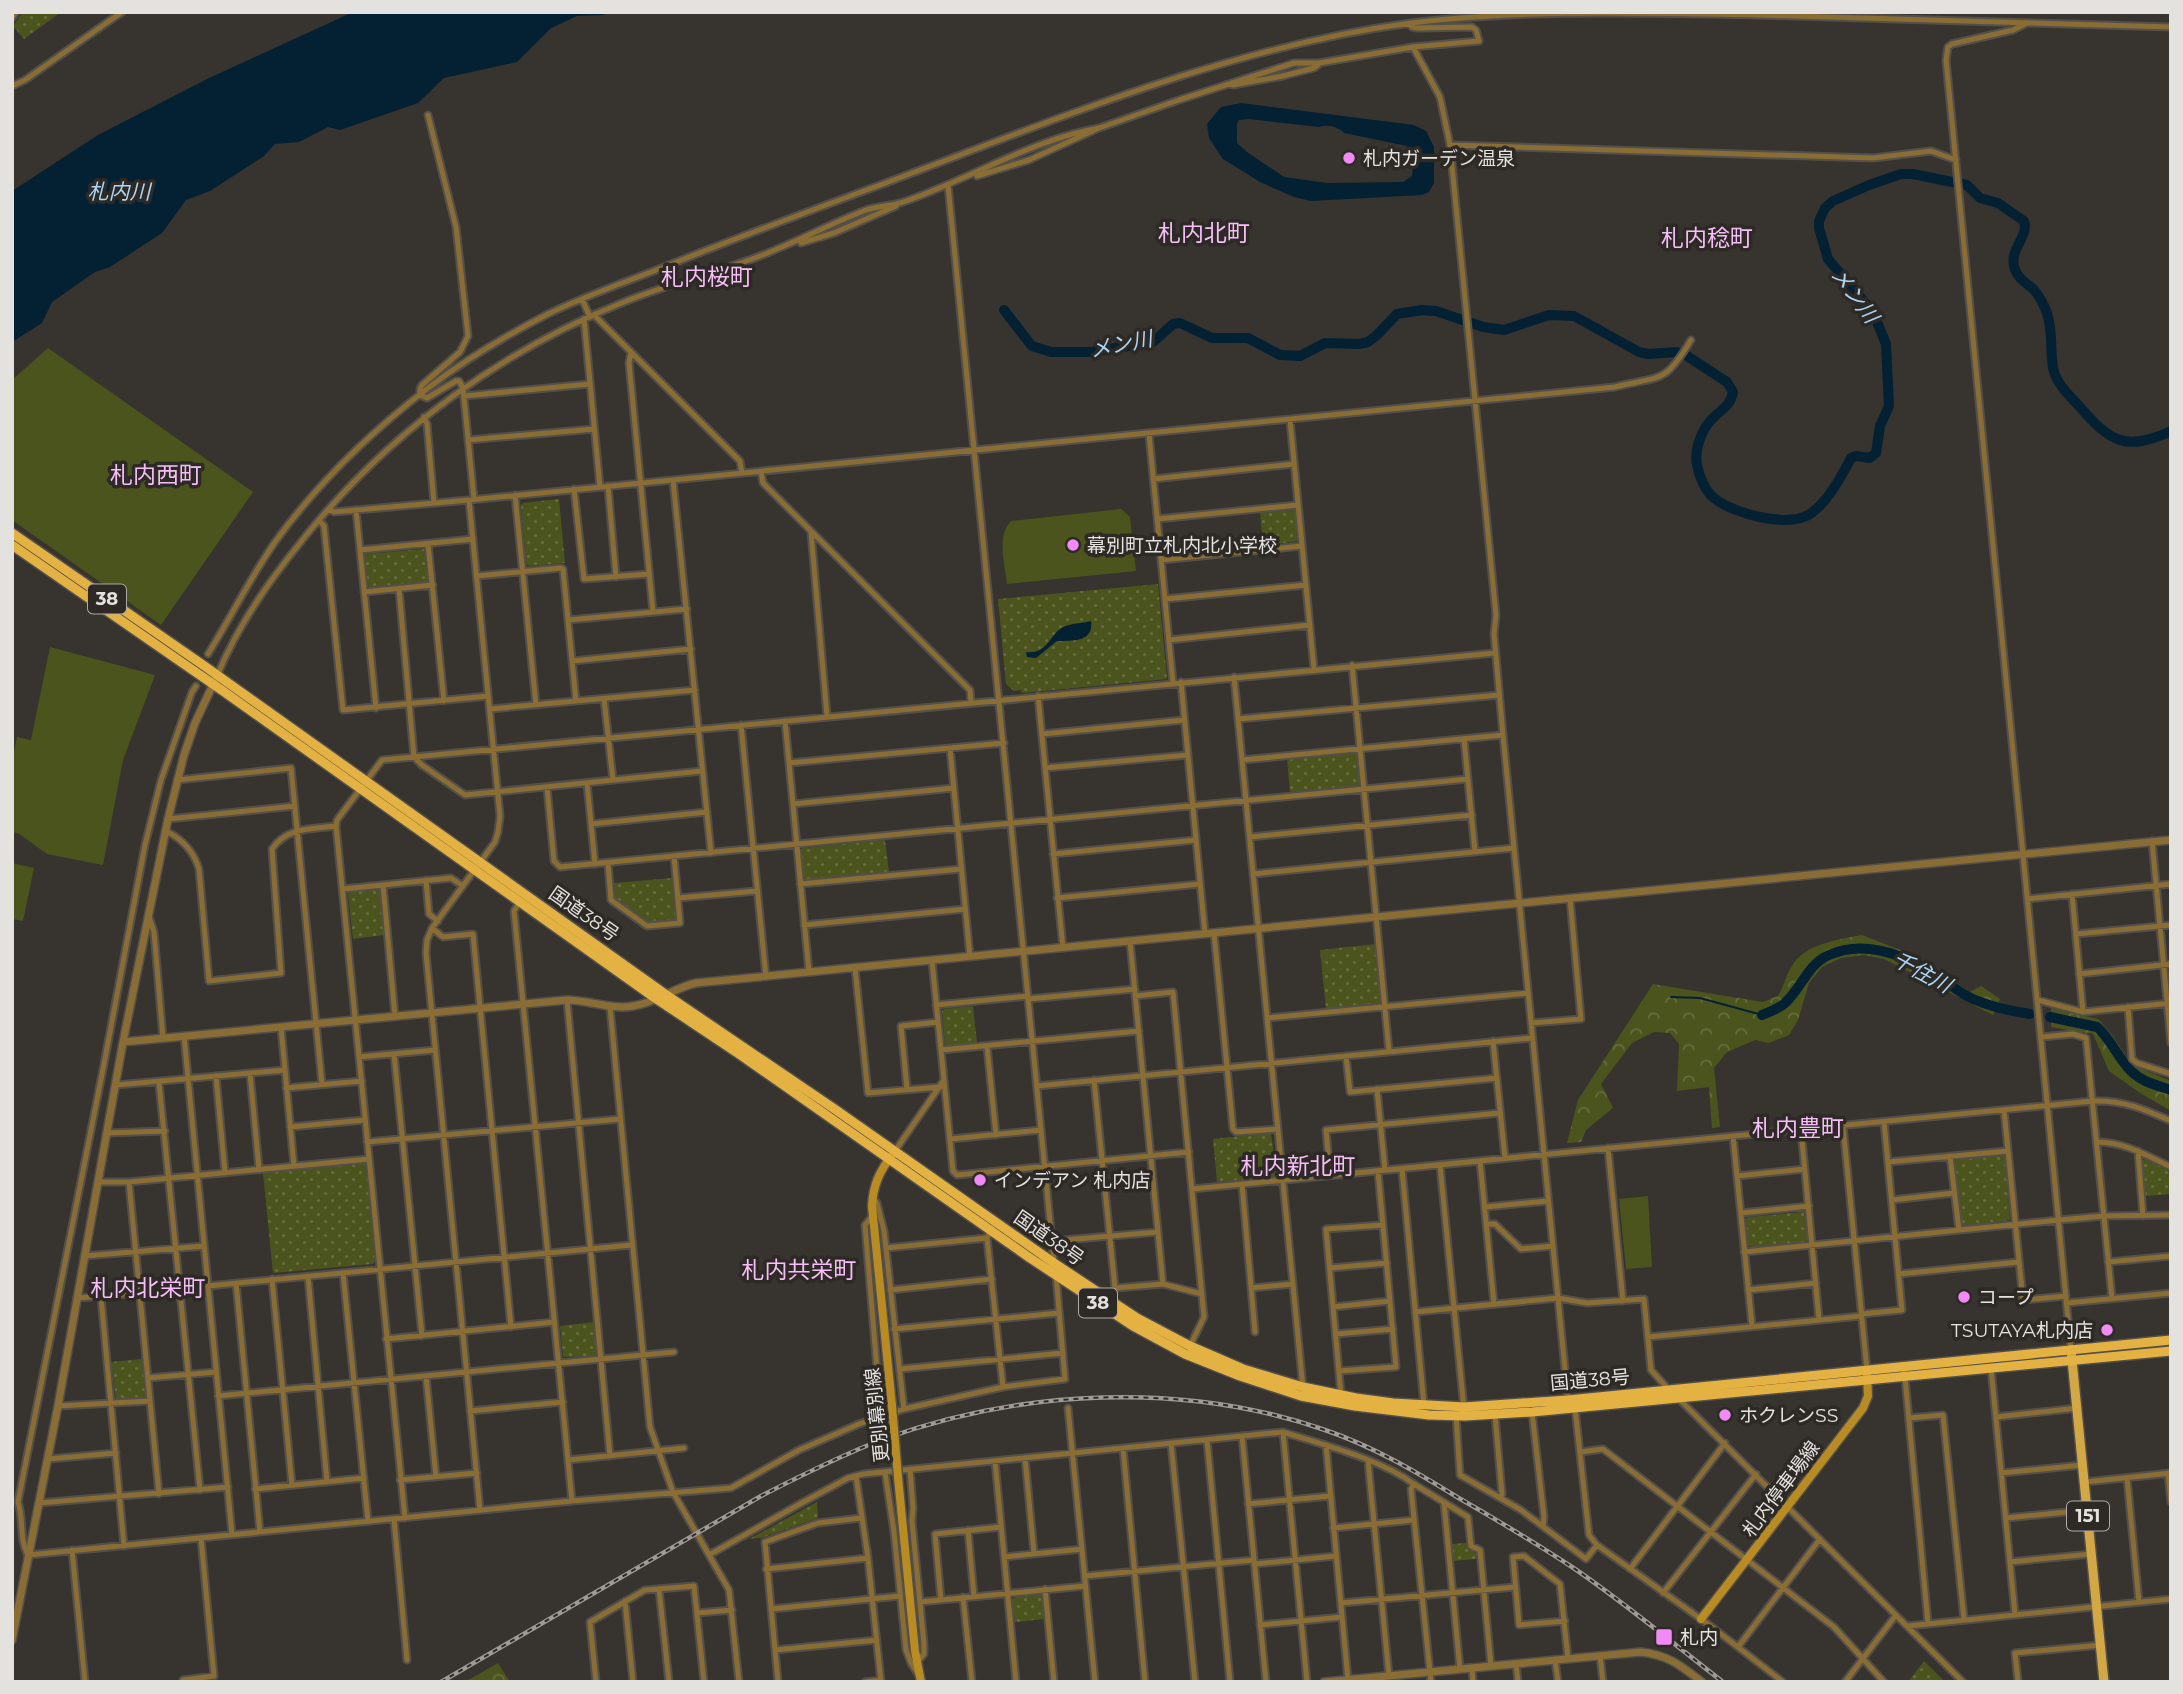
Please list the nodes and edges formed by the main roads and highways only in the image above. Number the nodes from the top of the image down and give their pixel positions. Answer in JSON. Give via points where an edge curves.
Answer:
{"nodes":[{"id":1,"x":12,"y":533,"type":"edge"},
{"id":2,"x":12,"y":545,"type":"edge"},
{"id":3,"x":200,"y":669,"type":"junction"},
{"id":4,"x":522,"y":898,"type":"junction"},
{"id":5,"x":892,"y":1155,"type":"junction"},
{"id":6,"x":991,"y":1230,"type":"junction"},
{"id":7,"x":2171,"y":1340,"type":"edge"},
{"id":8,"x":1188,"y":1350,"type":"junction"},
{"id":9,"x":2171,"y":1351,"type":"edge"},
{"id":10,"x":2072,"y":1355,"type":"junction"},
{"id":11,"x":1904,"y":1371,"type":"junction"},
{"id":12,"x":1867,"y":1375,"type":"junction"},
{"id":13,"x":1302,"y":1391,"type":"junction"},
{"id":14,"x":1461,"y":1413,"type":"junction"},
{"id":15,"x":1701,"y":1619,"type":"road end"},
{"id":16,"x":921,"y":1679,"type":"edge"},
{"id":17,"x":2104,"y":1682,"type":"edge"}],
"edges":[{"from":1,"to":3,"type":"highway","name":"国道38号","number":"38"},
{"from":2,"to":3,"type":"highway","name":"国道38号","number":"38"},
{"from":3,"to":4,"type":"highway","name":"国道38号","number":"38"},
{"from":4,"to":5,"type":"highway","name":"国道38号","number":"38"},
{"from":4,"to":5,"type":"highway","name":"国道38号","number":"38","via":[[655,998]]},
{"from":5,"to":6,"type":"highway","name":"国道38号","number":"38"},
{"from":5,"to":16,"type":"main road","name":"更別幕別線","bridge":true,"via":[[874,1185],[873,1215]]},
{"from":6,"to":8,"type":"highway","name":"国道38号","number":"38","via":[[1054,1263]]},
{"from":6,"to":8,"type":"highway","name":"国道38号","number":"38","via":[[1133,1326]]},
{"from":7,"to":10,"type":"highway","name":"国道38号","number":"38"},
{"from":8,"to":13,"type":"highway","name":"国道38号","number":"38"},
{"from":9,"to":10,"type":"highway","name":"国道38号","number":"38"},
{"from":10,"to":11,"type":"highway","name":"国道38号","number":"38"},
{"from":10,"to":11,"type":"highway","name":"国道38号","number":"38","via":[[1991,1368]]},
{"from":10,"to":17,"type":"main road","number":"151"},
{"from":11,"to":12,"type":"highway","name":"国道38号","number":"38"},
{"from":12,"to":14,"type":"highway","name":"国道38号","number":"38"},
{"from":12,"to":14,"type":"highway","name":"国道38号","number":"38","via":[[1576,1408]]},
{"from":12,"to":15,"type":"main road","name":"札内停車場線","via":[[1868,1396],[1863,1408]]},
{"from":13,"to":14,"type":"highway","name":"国道38号","number":"38"},
{"from":13,"to":14,"type":"highway","name":"国道38号","number":"38","via":[[1392,1412]]}]}
